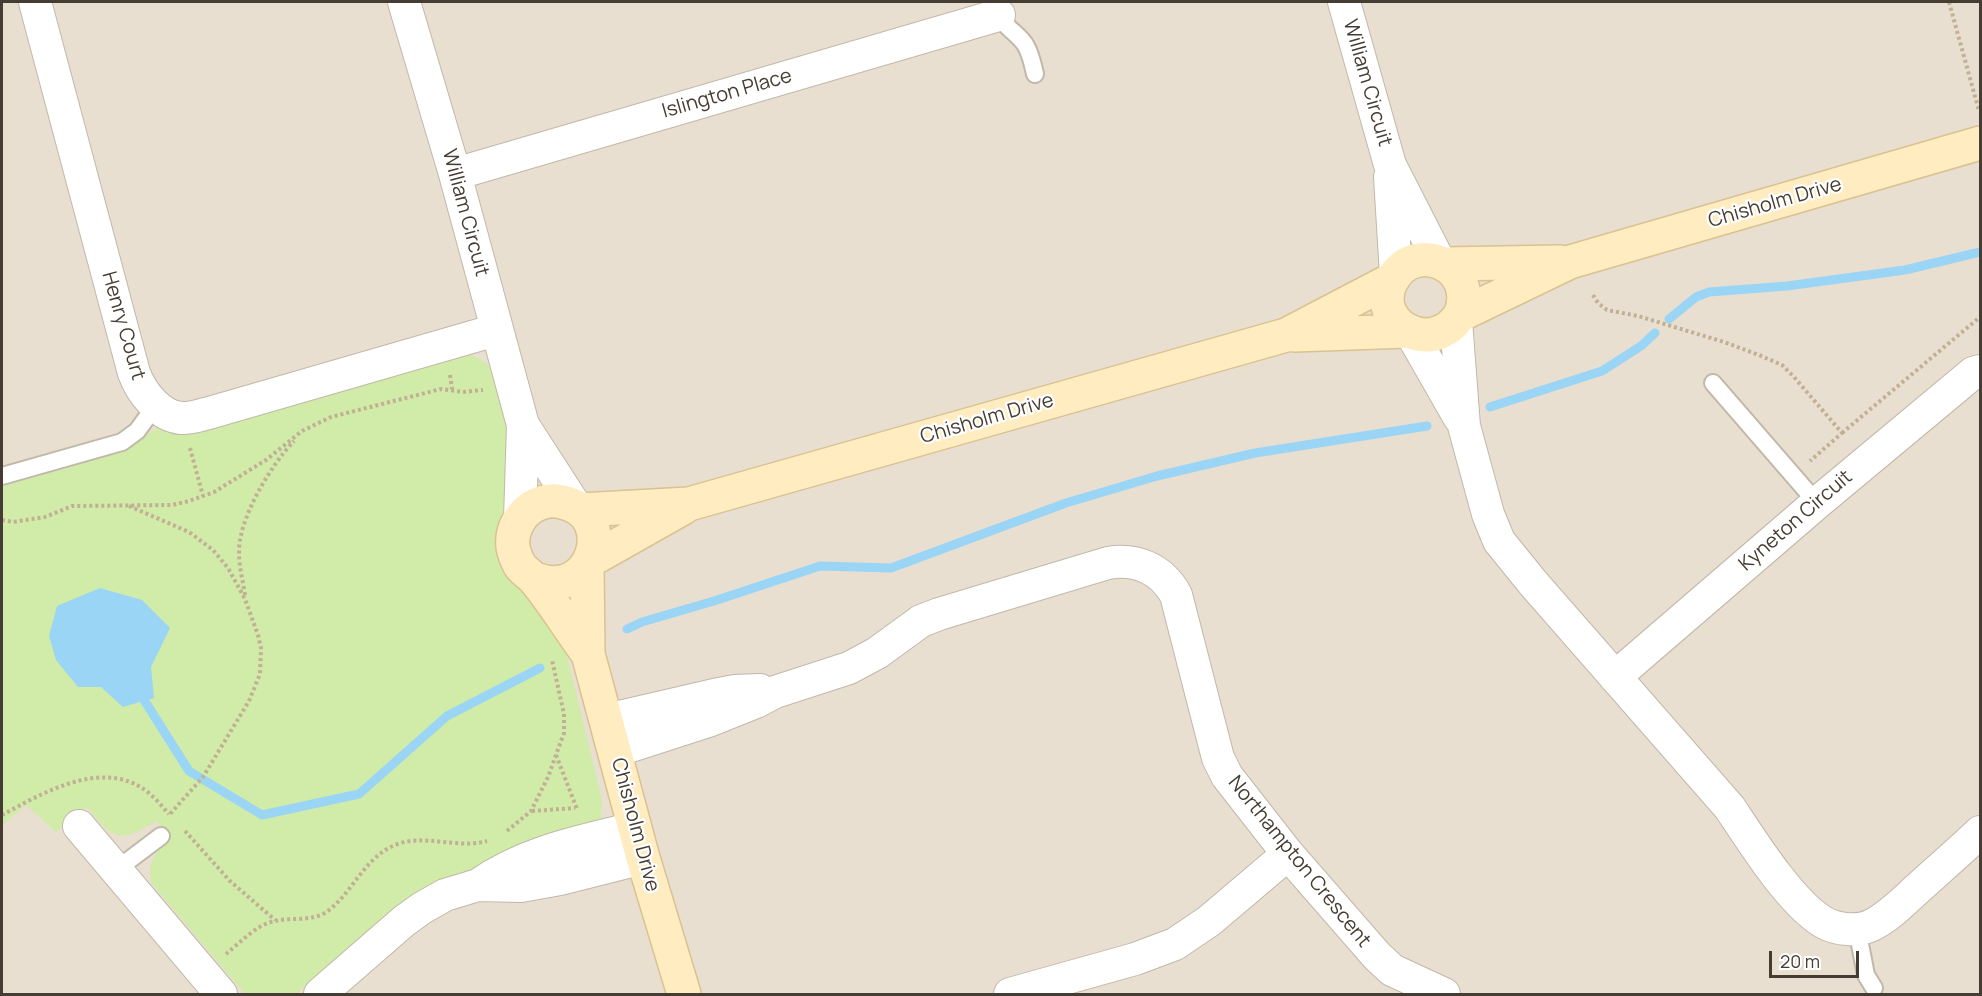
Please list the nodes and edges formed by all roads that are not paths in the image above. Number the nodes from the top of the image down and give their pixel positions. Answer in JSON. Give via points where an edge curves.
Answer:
{"nodes":[{"id":1,"x":35,"y":2,"type":"edge"},
{"id":2,"x":404,"y":2,"type":"edge"},
{"id":3,"x":1344,"y":2,"type":"edge"},
{"id":4,"x":999,"y":8,"type":"edge"},
{"id":5,"x":1035,"y":74,"type":"dead end"},
{"id":6,"x":1980,"y":143,"type":"edge"},
{"id":7,"x":1390,"y":165,"type":"junction"},
{"id":8,"x":455,"y":174,"type":"junction"},
{"id":9,"x":1570,"y":262,"type":"junction"},
{"id":10,"x":1442,"y":263,"type":"junction"},
{"id":11,"x":1394,"y":277,"type":"junction"},
{"id":12,"x":1458,"y":318,"type":"junction"},
{"id":13,"x":496,"y":330,"type":"junction"},
{"id":14,"x":1409,"y":332,"type":"junction"},
{"id":15,"x":1286,"y":335,"type":"junction"},
{"id":16,"x":1980,"y":371,"type":"edge"},
{"id":17,"x":1713,"y":383,"type":"dead end"},
{"id":18,"x":169,"y":412,"type":"junction"},
{"id":19,"x":523,"y":425,"type":"junction"},
{"id":20,"x":1464,"y":426,"type":"junction"},
{"id":21,"x":2,"y":476,"type":"edge"},
{"id":22,"x":1817,"y":503,"type":"junction"},
{"id":23,"x":689,"y":504,"type":"junction"},
{"id":24,"x":578,"y":509,"type":"junction"},
{"id":25,"x":520,"y":519,"type":"junction"},
{"id":26,"x":589,"y":563,"type":"junction"},
{"id":27,"x":533,"y":578,"type":"junction"},
{"id":28,"x":588,"y":654,"type":"junction"},
{"id":29,"x":1616,"y":677,"type":"junction"},
{"id":30,"x":775,"y":692,"type":"junction"},
{"id":31,"x":606,"y":720,"type":"junction"},
{"id":32,"x":615,"y":751,"type":"junction"},
{"id":33,"x":79,"y":826,"type":"dead end"},
{"id":34,"x":1980,"y":832,"type":"edge"},
{"id":35,"x":161,"y":836,"type":"dead end"},
{"id":36,"x":639,"y":843,"type":"junction"},
{"id":37,"x":1288,"y":854,"type":"junction"},
{"id":38,"x":116,"y":870,"type":"junction"},
{"id":39,"x":1857,"y":929,"type":"junction"},
{"id":40,"x":211,"y":984,"type":"edge"},
{"id":41,"x":1874,"y":988,"type":"dead end"},
{"id":42,"x":320,"y":994,"type":"edge"},
{"id":43,"x":684,"y":994,"type":"edge"},
{"id":44,"x":1010,"y":994,"type":"edge"},
{"id":45,"x":1444,"y":994,"type":"edge"}],
"edges":[{"from":1,"to":18,"type":"street","name":"Henry Court","via":[[135,373],[140,386]]},
{"from":2,"to":8,"type":"street","name":"William Circuit"},
{"from":3,"to":7,"type":"street","name":"William Circuit"},
{"from":4,"to":5,"type":"lane","name":"Islington Place","via":[[1026,45]]},
{"from":4,"to":8,"type":"street","name":"Islington Place"},
{"from":6,"to":9,"type":"street","name":"Chisholm Drive"},
{"from":7,"to":10,"type":"street","name":"William Circuit"},
{"from":7,"to":11,"type":"street","name":"William Circuit"},
{"from":8,"to":13,"type":"street","name":"William Circuit"},
{"from":9,"to":10,"type":"street","name":"Chisholm Drive"},
{"from":9,"to":12,"type":"street","name":"Chisholm Drive"},
{"from":10,"to":11,"type":"street","via":[[1415,261]]},
{"from":10,"to":12,"type":"street","via":[[1456,273],[1463,286],[1464,301]]},
{"from":11,"to":14,"type":"street","via":[[1388,293],[1389,308]]},
{"from":11,"to":15,"type":"street","name":"Chisholm Drive"},
{"from":12,"to":14,"type":"street","via":[[1451,327],[1436,334]]},
{"from":12,"to":20,"type":"street"},
{"from":13,"to":18,"type":"street","via":[[209,413]]},
{"from":13,"to":19,"type":"street","name":"William Circuit"},
{"from":14,"to":15,"type":"street","name":"Chisholm Drive"},
{"from":14,"to":20,"type":"street"},
{"from":15,"to":23,"type":"street","name":"Chisholm Drive"},
{"from":16,"to":22,"type":"street","name":"Kyneton Circuit"},
{"from":17,"to":22,"type":"lane"},
{"from":18,"to":21,"type":"lane","via":[[122,441]]},
{"from":19,"to":24,"type":"street","name":"William Circuit"},
{"from":19,"to":25,"type":"street","name":"William Circuit"},
{"from":20,"to":29,"type":"street","via":[[1499,541]]},
{"from":22,"to":29,"type":"street","name":"Kyneton Circuit"},
{"from":23,"to":24,"type":"street","name":"Chisholm Drive"},
{"from":23,"to":26,"type":"street","name":"Chisholm Drive"},
{"from":24,"to":25,"type":"street","via":[[550,501],[533,507]]},
{"from":24,"to":26,"type":"street","via":[[589,520],[594,533],[595,546]]},
{"from":25,"to":27,"type":"street","via":[[513,534],[513,551],[520,566]]},
{"from":26,"to":27,"type":"street","via":[[566,581],[549,583]]},
{"from":26,"to":28,"type":"street","name":"Chisholm Drive"},
{"from":27,"to":28,"type":"street","name":"Chisholm Drive"},
{"from":28,"to":31,"type":"street","name":"Chisholm Drive"},
{"from":29,"to":39,"type":"street","via":[[1730,808],[1804,906],[1823,922],[1837,928]]},
{"from":30,"to":31,"type":"street","name":"Northampton Crescent","via":[[735,691]]},
{"from":30,"to":32,"type":"street","name":"Northampton Crescent","via":[[711,720]]},
{"from":30,"to":37,"type":"street","name":"Northampton Crescent","via":[[849,668],[921,621],[939,614],[1108,563],[1138,563],[1162,577],[1176,595],[1218,758],[1227,776]]},
{"from":31,"to":32,"type":"street","name":"Chisholm Drive"},
{"from":32,"to":36,"type":"street","name":"Chisholm Drive"},
{"from":33,"to":38,"type":"street"},
{"from":34,"to":39,"type":"street","via":[[1896,908],[1872,925]]},
{"from":35,"to":38,"type":"lane"},
{"from":36,"to":42,"type":"street","via":[[560,879],[521,886],[478,885],[446,895],[404,921]]},
{"from":36,"to":43,"type":"street","name":"Chisholm Drive"},
{"from":37,"to":44,"type":"street","via":[[1209,921],[1175,944]]},
{"from":37,"to":45,"type":"street","name":"Northampton Crescent","via":[[1387,966]]},
{"from":38,"to":40,"type":"street"},
{"from":39,"to":41,"type":"lane","via":[[1866,975]]}]}
